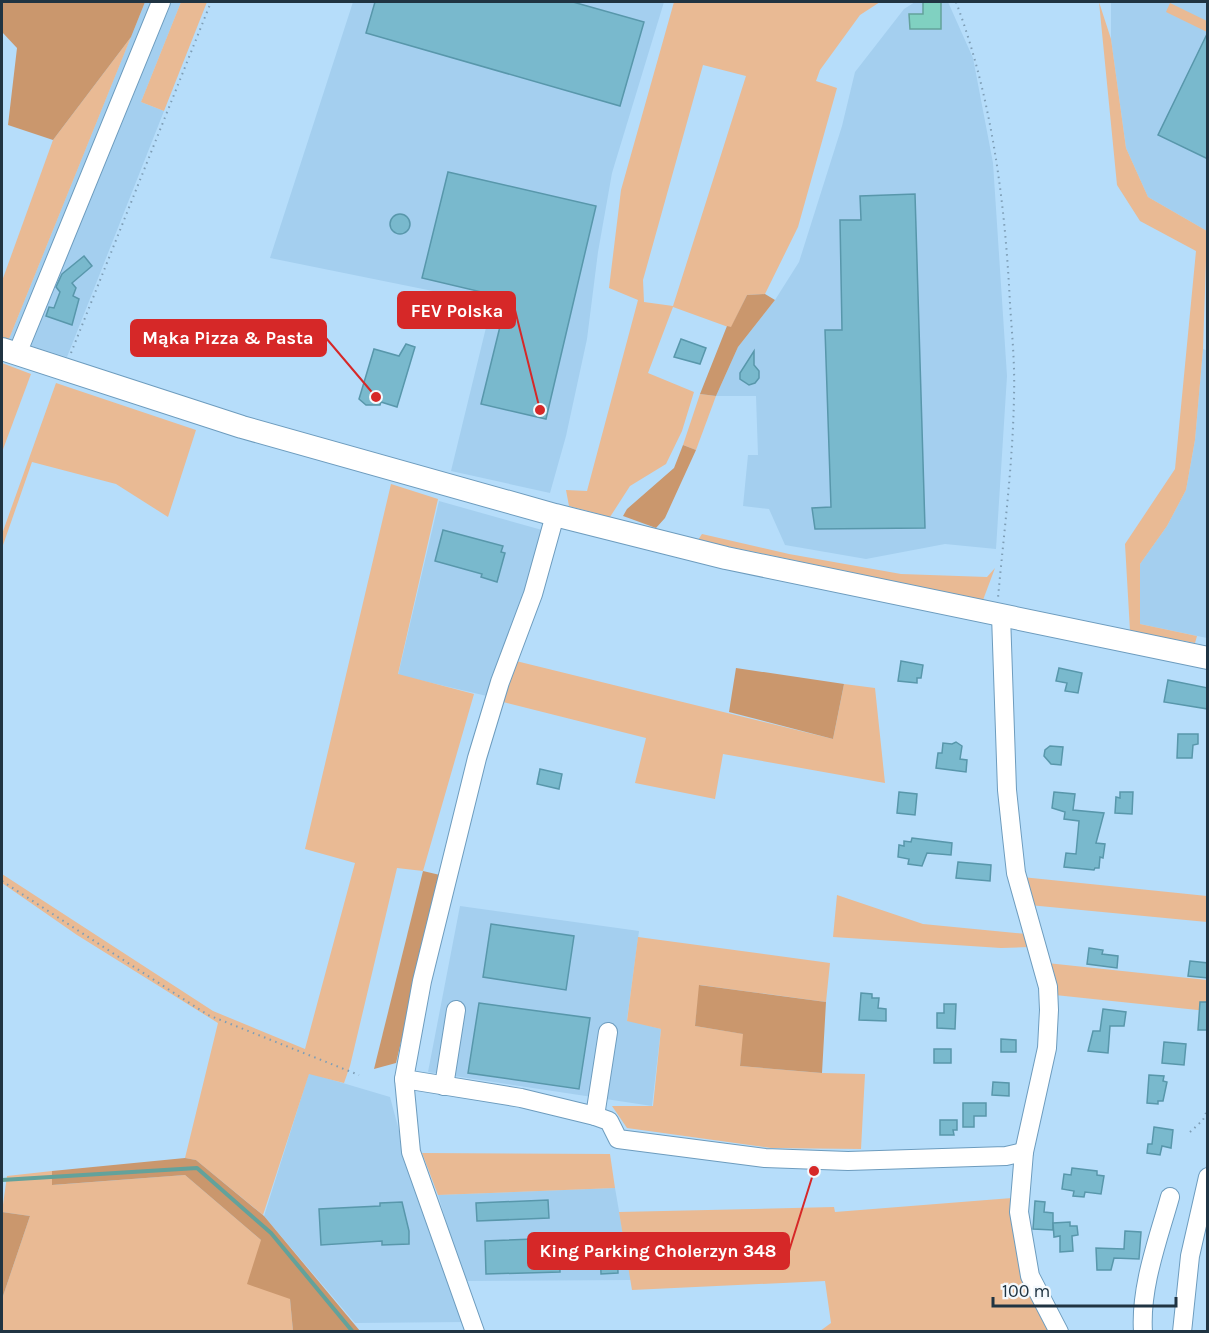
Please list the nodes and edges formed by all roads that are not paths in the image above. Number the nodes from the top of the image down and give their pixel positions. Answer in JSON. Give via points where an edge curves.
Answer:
{"nodes":[{"id":1,"x":161,"y":2,"type":"edge"},
{"id":2,"x":9,"y":351,"type":"edge"},
{"id":3,"x":555,"y":515,"type":"junction"},
{"id":4,"x":1001,"y":615,"type":"junction"},
{"id":5,"x":1208,"y":658,"type":"edge"},
{"id":6,"x":456,"y":1010,"type":"dead end"},
{"id":7,"x":608,"y":1032,"type":"dead end"},
{"id":8,"x":404,"y":1079,"type":"junction"},
{"id":9,"x":444,"y":1086,"type":"junction"},
{"id":10,"x":595,"y":1116,"type":"junction"},
{"id":11,"x":1024,"y":1152,"type":"junction"},
{"id":12,"x":1208,"y":1178,"type":"edge"},
{"id":13,"x":1170,"y":1197,"type":"dead end"},
{"id":14,"x":1182,"y":1326,"type":"edge"},
{"id":15,"x":475,"y":1332,"type":"edge"},
{"id":16,"x":1059,"y":1332,"type":"edge"},
{"id":17,"x":1143,"y":1332,"type":"edge"}],
"edges":[{"from":1,"to":2,"type":"street"},
{"from":2,"to":3,"type":"main road","via":[[242,427]]},
{"from":3,"to":4,"type":"main road","via":[[726,558]]},
{"from":3,"to":8,"type":"street","via":[[533,594],[477,758],[422,981]]},
{"from":4,"to":5,"type":"main road"},
{"from":4,"to":11,"type":"street","via":[[1007,790],[1016,873],[1048,987],[1049,1010],[1047,1048]]},
{"from":6,"to":9,"type":"street"},
{"from":7,"to":10,"type":"street"},
{"from":8,"to":9,"type":"street"},
{"from":8,"to":15,"type":"street","via":[[411,1152]]},
{"from":9,"to":10,"type":"street","via":[[521,1098]]},
{"from":10,"to":11,"type":"street","via":[[609,1121],[618,1139],[765,1158],[848,1161],[1006,1156]]},
{"from":11,"to":16,"type":"street","via":[[1020,1212],[1025,1252],[1030,1276]]},
{"from":12,"to":14,"type":"street","via":[[1191,1248]]},
{"from":13,"to":17,"type":"street","via":[[1150,1269]]}]}
